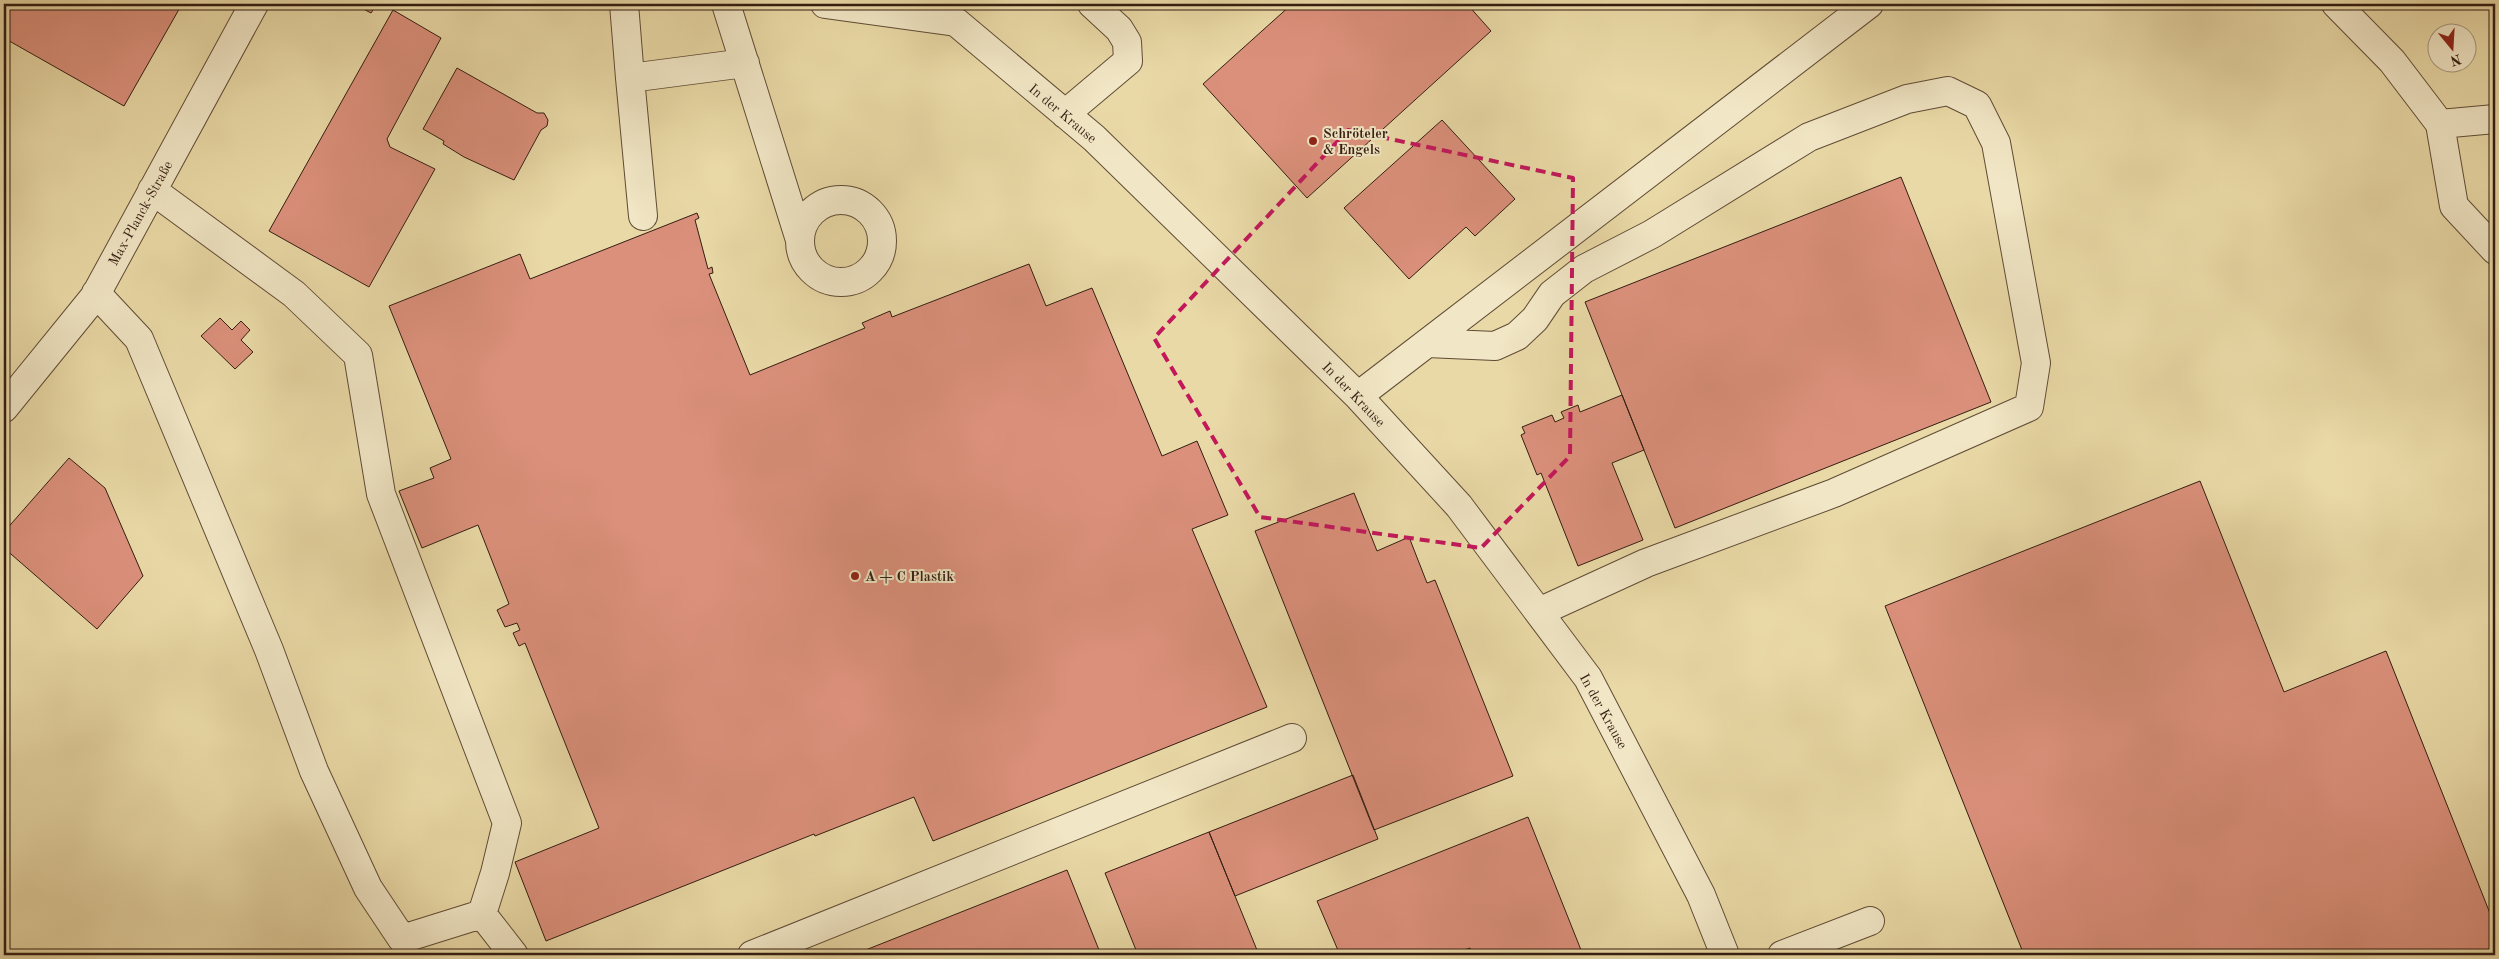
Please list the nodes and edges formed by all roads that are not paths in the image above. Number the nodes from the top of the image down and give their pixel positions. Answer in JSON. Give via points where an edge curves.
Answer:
{"nodes":[{"id":1,"x":254,"y":4,"type":"edge"},
{"id":2,"x":624,"y":4,"type":"edge"},
{"id":3,"x":726,"y":4,"type":"edge"},
{"id":4,"x":825,"y":4,"type":"edge"},
{"id":5,"x":1092,"y":4,"type":"edge"},
{"id":6,"x":1870,"y":4,"type":"edge"},
{"id":7,"x":2336,"y":4,"type":"edge"},
{"id":8,"x":745,"y":63,"type":"junction"},
{"id":9,"x":630,"y":78,"type":"junction"},
{"id":10,"x":1065,"y":114,"type":"junction"},
{"id":11,"x":2495,"y":119,"type":"edge"},
{"id":12,"x":2440,"y":124,"type":"junction"},
{"id":13,"x":152,"y":190,"type":"junction"},
{"id":14,"x":642,"y":216,"type":"dead end"},
{"id":15,"x":800,"y":240,"type":"dead end"},
{"id":16,"x":2495,"y":250,"type":"edge"},
{"id":17,"x":96,"y":293,"type":"junction"},
{"id":18,"x":1427,"y":343,"type":"junction"},
{"id":19,"x":1358,"y":396,"type":"junction"},
{"id":20,"x":4,"y":408,"type":"edge"},
{"id":21,"x":1539,"y":612,"type":"junction"},
{"id":22,"x":1292,"y":738,"type":"dead end"},
{"id":23,"x":482,"y":914,"type":"junction"},
{"id":24,"x":1870,"y":921,"type":"dead end"},
{"id":25,"x":514,"y":955,"type":"edge"},
{"id":26,"x":752,"y":955,"type":"edge"},
{"id":27,"x":1725,"y":955,"type":"edge"},
{"id":28,"x":1782,"y":955,"type":"edge"}],
"edges":[{"from":1,"to":13,"type":"street","name":"Max-Planck-Straße"},
{"from":2,"to":9,"type":"street"},
{"from":3,"to":8,"type":"street"},
{"from":4,"to":10,"type":"street","name":"In der Krause","via":[[956,22]]},
{"from":5,"to":10,"type":"street","via":[[1119,29],[1127,42],[1128,62]]},
{"from":6,"to":18,"type":"street"},
{"from":7,"to":12,"type":"street","via":[[2392,61]]},
{"from":8,"to":9,"type":"street"},
{"from":8,"to":15,"type":"street"},
{"from":9,"to":14,"type":"street"},
{"from":10,"to":19,"type":"street","name":"In der Krause","via":[[1094,138]]},
{"from":11,"to":12,"type":"street"},
{"from":12,"to":16,"type":"street","via":[[2454,206]]},
{"from":13,"to":17,"type":"street","name":"Max-Planck-Straße"},
{"from":13,"to":23,"type":"street","via":[[294,294],[358,355],[381,494],[507,822],[496,873]]},
{"from":17,"to":20,"type":"street","name":"Max-Planck-Straße"},
{"from":17,"to":23,"type":"street","via":[[139,340],[269,650],[314,771],[368,888],[402,939]]},
{"from":18,"to":19,"type":"street"},
{"from":18,"to":21,"type":"street","via":[[1495,346],[1517,336],[1535,319],[1552,294],[1584,269],[1652,234],[1809,137],[1907,98],[1948,91],[1977,105],[1996,143],[2036,363],[2029,407],[1834,493],[1646,563]]},
{"from":19,"to":21,"type":"street","name":"In der Krause","via":[[1459,506]]},
{"from":21,"to":27,"type":"street","name":"In der Krause","via":[[1588,678],[1701,895]]},
{"from":22,"to":26,"type":"street"},
{"from":23,"to":25,"type":"street"},
{"from":24,"to":28,"type":"street"}]}
